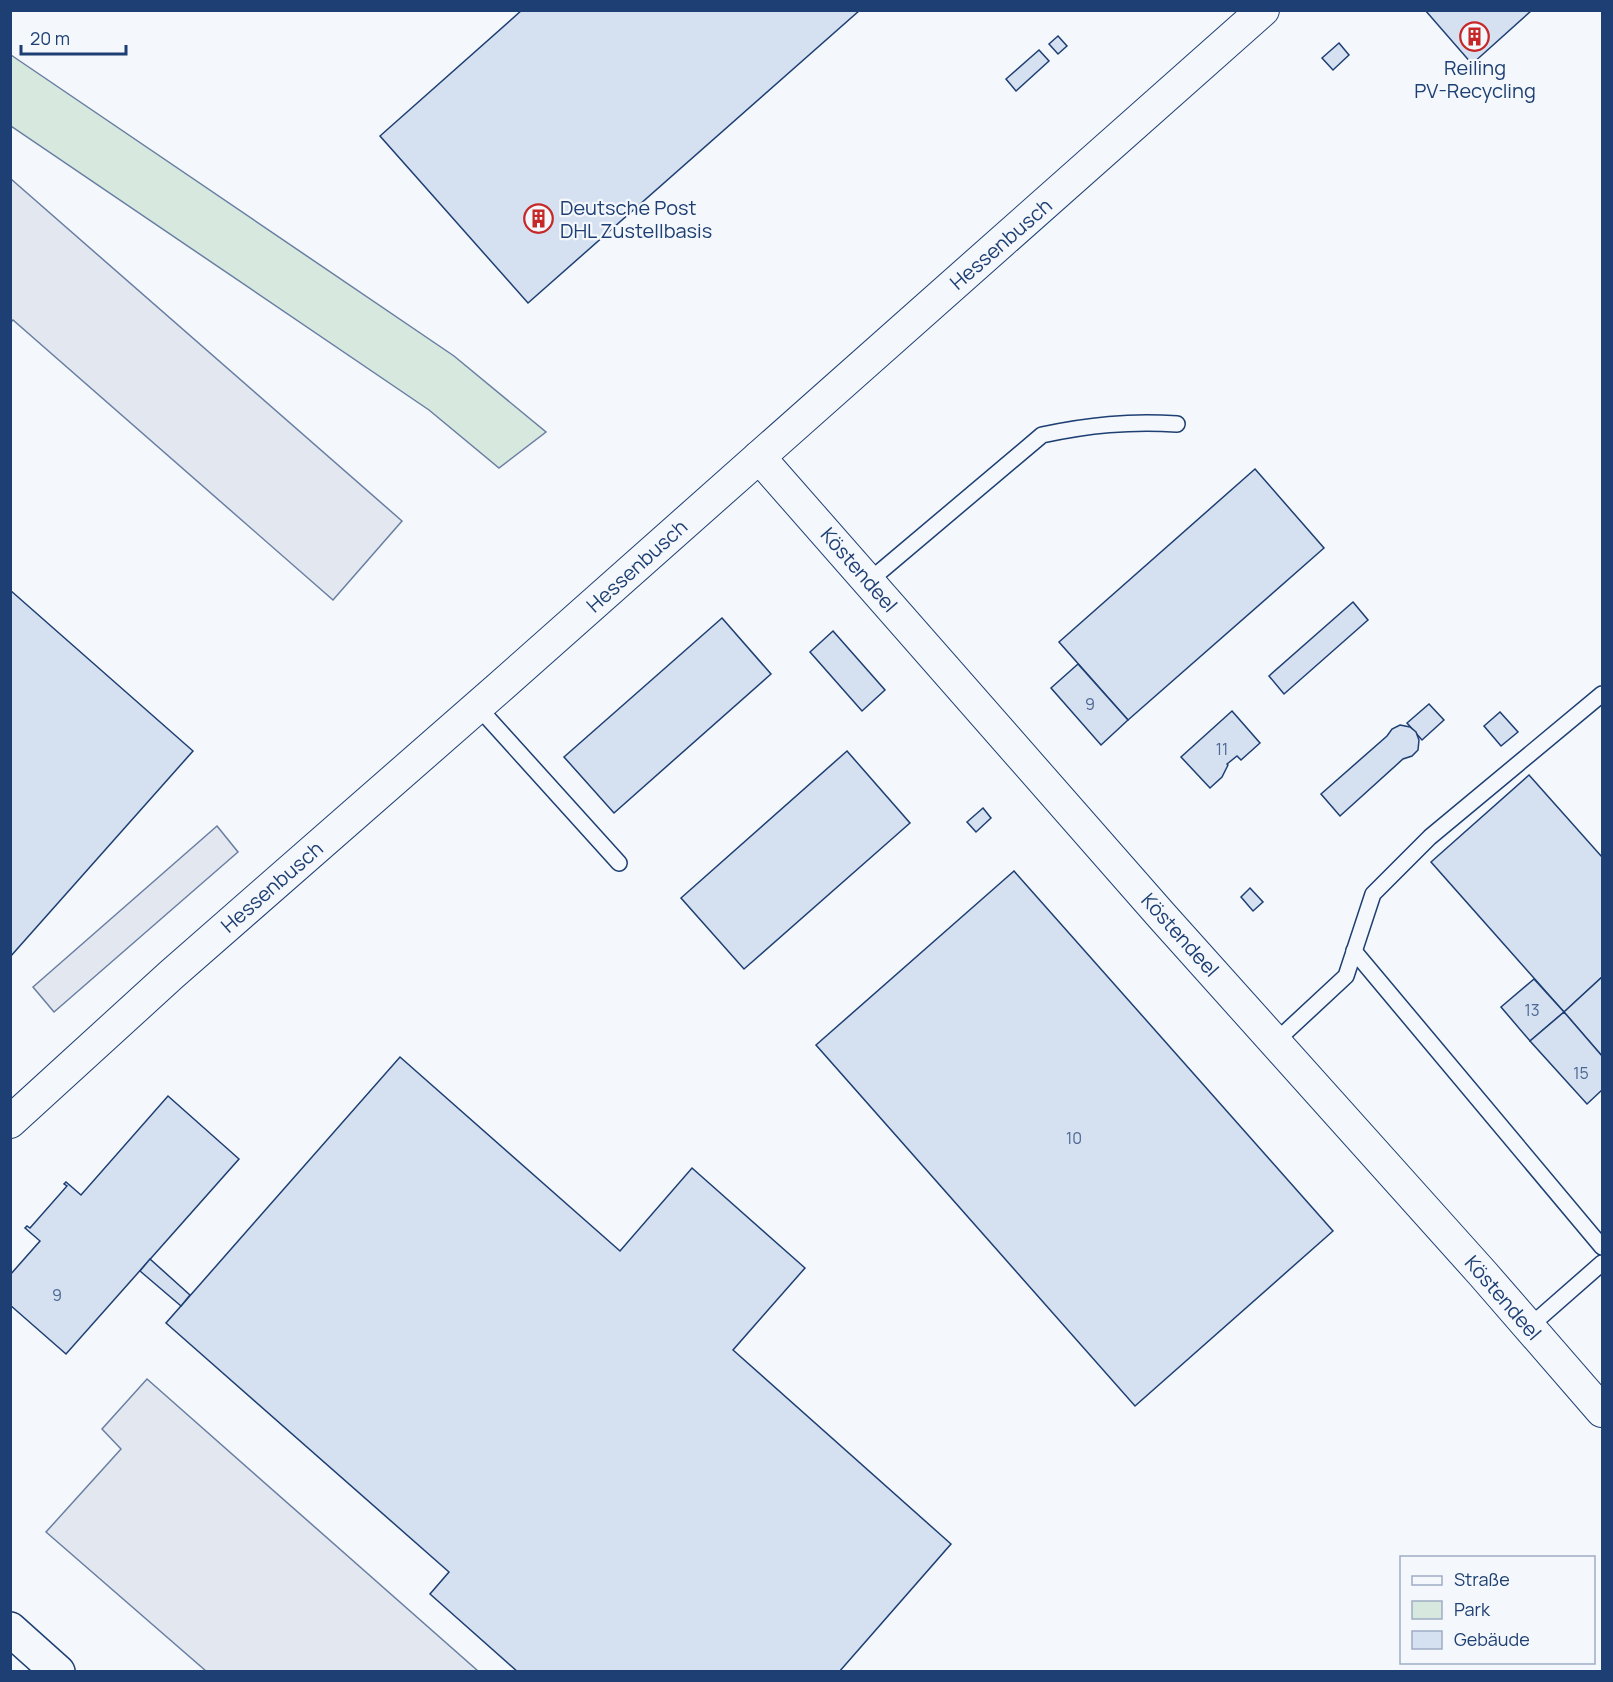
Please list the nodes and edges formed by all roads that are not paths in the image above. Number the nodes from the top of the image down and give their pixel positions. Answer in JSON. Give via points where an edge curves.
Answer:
{"nodes":[{"id":1,"x":1263,"y":10,"type":"edge"},
{"id":2,"x":1177,"y":424,"type":"dead end"},
{"id":3,"x":759,"y":457,"type":"junction"},
{"id":4,"x":869,"y":581,"type":"junction"},
{"id":5,"x":1602,"y":694,"type":"edge"},
{"id":6,"x":478,"y":707,"type":"junction"},
{"id":7,"x":619,"y":863,"type":"dead end"},
{"id":8,"x":1354,"y":951,"type":"junction"},
{"id":9,"x":1275,"y":1042,"type":"junction"},
{"id":10,"x":10,"y":1122,"type":"edge"},
{"id":11,"x":1602,"y":1246,"type":"edge"},
{"id":12,"x":1602,"y":1263,"type":"edge"},
{"id":13,"x":1529,"y":1327,"type":"junction"},
{"id":14,"x":1602,"y":1411,"type":"edge"},
{"id":15,"x":10,"y":1629,"type":"edge"},
{"id":16,"x":58,"y":1671,"type":"edge"}],
"edges":[{"from":1,"to":3,"type":"street","name":"Hessenbusch"},
{"from":2,"to":4,"type":"lane","via":[[1130,422],[1042,435]]},
{"from":3,"to":4,"type":"street","name":"Köstendeel"},
{"from":3,"to":6,"type":"street","name":"Hessenbusch"},
{"from":4,"to":9,"type":"street","name":"Köstendeel"},
{"from":5,"to":8,"type":"lane","via":[[1430,837],[1373,894]]},
{"from":6,"to":7,"type":"lane"},
{"from":6,"to":10,"type":"street","name":"Hessenbusch","via":[[171,975]]},
{"from":8,"to":9,"type":"lane","via":[[1346,976]]},
{"from":8,"to":11,"type":"lane"},
{"from":9,"to":13,"type":"street","name":"Köstendeel"},
{"from":12,"to":13,"type":"lane"},
{"from":13,"to":14,"type":"street","name":"Köstendeel"},
{"from":15,"to":16,"type":"street"}]}
